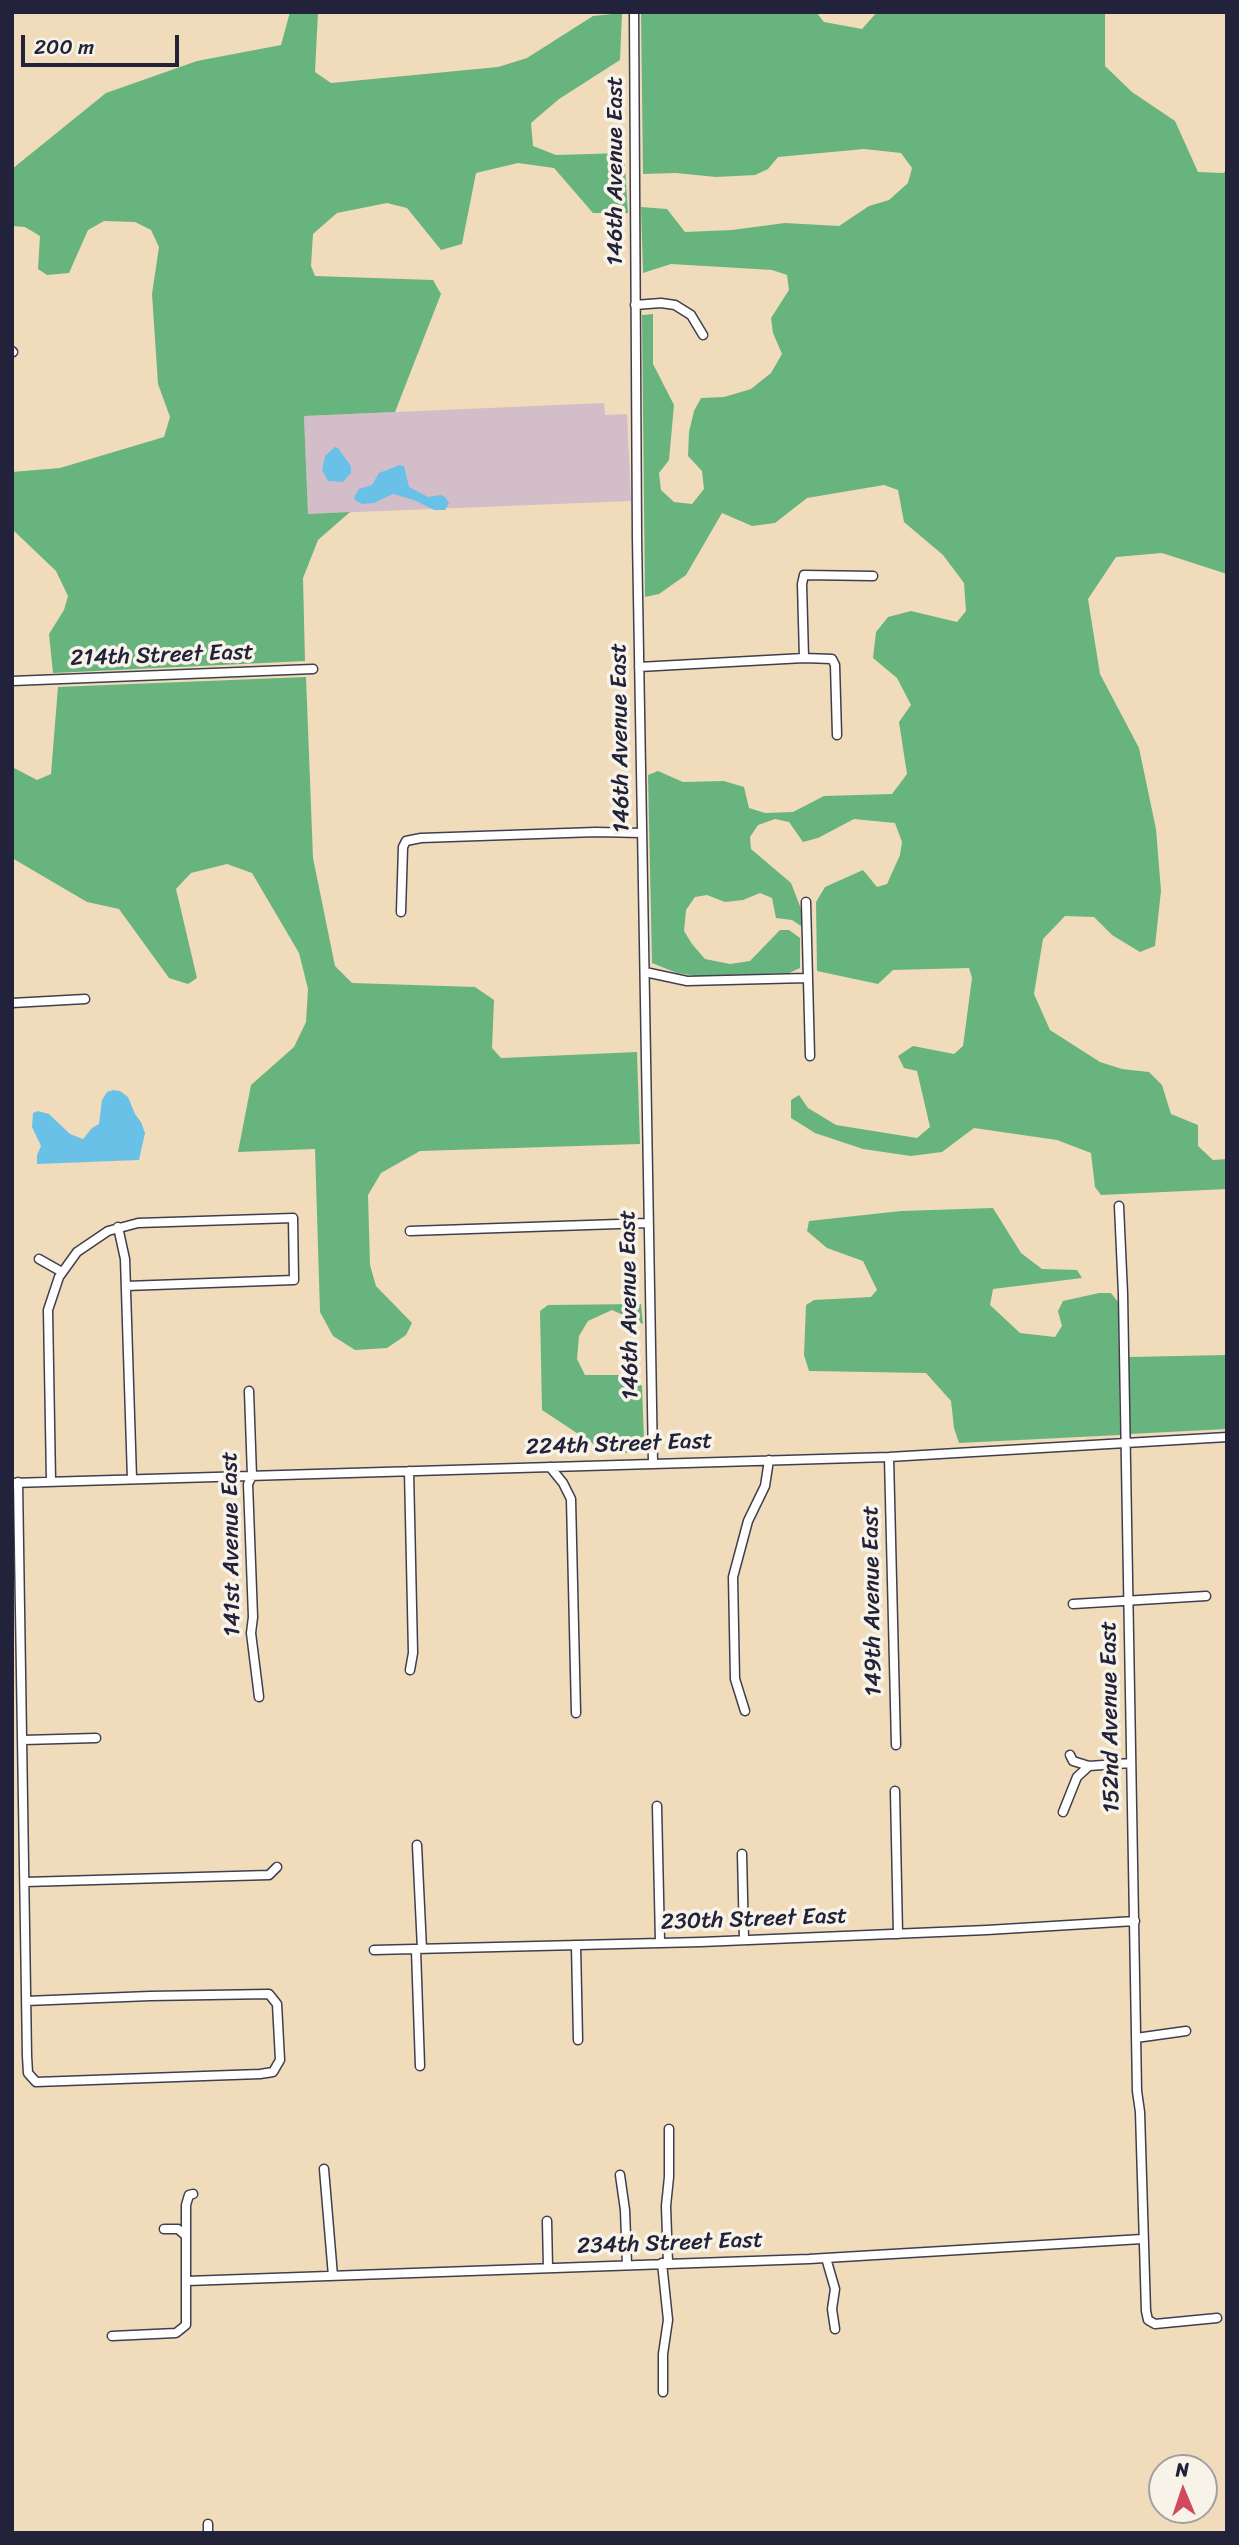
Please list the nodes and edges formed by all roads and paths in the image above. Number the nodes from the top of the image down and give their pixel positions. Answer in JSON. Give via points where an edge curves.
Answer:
{"nodes":[{"id":1,"x":634,"y":12,"type":"edge"},
{"id":2,"x":635,"y":305,"type":"junction"},
{"id":3,"x":703,"y":335,"type":"dead end"},
{"id":4,"x":873,"y":576,"type":"dead end"},
{"id":5,"x":804,"y":658,"type":"junction"},
{"id":6,"x":639,"y":667,"type":"junction"},
{"id":7,"x":313,"y":669,"type":"dead end"},
{"id":8,"x":12,"y":681,"type":"edge"},
{"id":9,"x":837,"y":735,"type":"dead end"},
{"id":10,"x":642,"y":833,"type":"junction"},
{"id":11,"x":806,"y":902,"type":"dead end"},
{"id":12,"x":401,"y":912,"type":"dead end"},
{"id":13,"x":645,"y":972,"type":"junction"},
{"id":14,"x":807,"y":978,"type":"junction"},
{"id":15,"x":85,"y":999,"type":"dead end"},
{"id":16,"x":12,"y":1003,"type":"edge"},
{"id":17,"x":810,"y":1056,"type":"dead end"},
{"id":18,"x":1119,"y":1206,"type":"dead end"},
{"id":19,"x":648,"y":1223,"type":"junction"},
{"id":20,"x":118,"y":1227,"type":"junction"},
{"id":21,"x":410,"y":1231,"type":"dead end"},
{"id":22,"x":39,"y":1259,"type":"dead end"},
{"id":23,"x":62,"y":1272,"type":"junction"},
{"id":24,"x":126,"y":1286,"type":"junction"},
{"id":25,"x":249,"y":1391,"type":"dead end"},
{"id":26,"x":1227,"y":1437,"type":"edge"},
{"id":27,"x":1125,"y":1443,"type":"junction"},
{"id":28,"x":889,"y":1457,"type":"junction"},
{"id":29,"x":769,"y":1460,"type":"junction"},
{"id":30,"x":653,"y":1463,"type":"junction"},
{"id":31,"x":550,"y":1467,"type":"junction"},
{"id":32,"x":409,"y":1471,"type":"junction"},
{"id":33,"x":252,"y":1476,"type":"junction"},
{"id":34,"x":132,"y":1479,"type":"junction"},
{"id":35,"x":51,"y":1481,"type":"junction"},
{"id":36,"x":15,"y":1483,"type":"edge"},
{"id":37,"x":1206,"y":1596,"type":"dead end"},
{"id":38,"x":1128,"y":1600,"type":"junction"},
{"id":39,"x":1073,"y":1604,"type":"dead end"},
{"id":40,"x":410,"y":1670,"type":"dead end"},
{"id":41,"x":259,"y":1697,"type":"dead end"},
{"id":42,"x":745,"y":1712,"type":"dead end"},
{"id":43,"x":576,"y":1713,"type":"dead end"},
{"id":44,"x":96,"y":1738,"type":"dead end"},
{"id":45,"x":23,"y":1740,"type":"junction"},
{"id":46,"x":897,"y":1745,"type":"dead end"},
{"id":47,"x":1131,"y":1763,"type":"junction"},
{"id":48,"x":1089,"y":1766,"type":"junction"},
{"id":49,"x":1079,"y":1774,"type":"junction"},
{"id":50,"x":895,"y":1791,"type":"dead end"},
{"id":51,"x":657,"y":1806,"type":"dead end"},
{"id":52,"x":1062,"y":1812,"type":"dead end"},
{"id":53,"x":417,"y":1845,"type":"dead end"},
{"id":54,"x":742,"y":1854,"type":"dead end"},
{"id":55,"x":277,"y":1867,"type":"dead end"},
{"id":56,"x":25,"y":1882,"type":"junction"},
{"id":57,"x":1135,"y":1921,"type":"junction"},
{"id":58,"x":898,"y":1934,"type":"junction"},
{"id":59,"x":744,"y":1940,"type":"junction"},
{"id":60,"x":660,"y":1942,"type":"junction"},
{"id":61,"x":576,"y":1945,"type":"junction"},
{"id":62,"x":374,"y":1950,"type":"dead end"},
{"id":63,"x":419,"y":1950,"type":"junction"},
{"id":64,"x":26,"y":2001,"type":"junction"},
{"id":65,"x":1186,"y":2031,"type":"dead end"},
{"id":66,"x":1136,"y":2038,"type":"junction"},
{"id":67,"x":578,"y":2040,"type":"dead end"},
{"id":68,"x":420,"y":2066,"type":"dead end"},
{"id":69,"x":669,"y":2129,"type":"dead end"},
{"id":70,"x":324,"y":2169,"type":"dead end"},
{"id":71,"x":620,"y":2175,"type":"dead end"},
{"id":72,"x":193,"y":2194,"type":"dead end"},
{"id":73,"x":547,"y":2221,"type":"dead end"},
{"id":74,"x":164,"y":2228,"type":"dead end"},
{"id":75,"x":185,"y":2235,"type":"junction"},
{"id":76,"x":1142,"y":2239,"type":"junction"},
{"id":77,"x":826,"y":2258,"type":"junction"},
{"id":78,"x":665,"y":2263,"type":"junction"},
{"id":79,"x":627,"y":2265,"type":"junction"},
{"id":80,"x":548,"y":2268,"type":"junction"},
{"id":81,"x":333,"y":2276,"type":"junction"},
{"id":82,"x":187,"y":2281,"type":"junction"},
{"id":83,"x":1217,"y":2318,"type":"dead end"},
{"id":84,"x":835,"y":2329,"type":"dead end"},
{"id":85,"x":112,"y":2336,"type":"dead end"},
{"id":86,"x":663,"y":2392,"type":"dead end"}],
"edges":[{"from":1,"to":2,"type":"street","name":"146th Avenue East"},
{"from":2,"to":3,"type":"street","via":[[675,305],[691,315]]},
{"from":2,"to":6,"type":"street","name":"146th Avenue East"},
{"from":4,"to":5,"type":"street","via":[[804,575]]},
{"from":5,"to":6,"type":"street"},
{"from":5,"to":9,"type":"street","via":[[834,662]]},
{"from":6,"to":10,"type":"street","name":"146th Avenue East"},
{"from":7,"to":8,"type":"street","name":"214th Street East"},
{"from":10,"to":12,"type":"street","via":[[406,841]]},
{"from":10,"to":13,"type":"street","name":"146th Avenue East"},
{"from":11,"to":14,"type":"street"},
{"from":13,"to":14,"type":"street","via":[[687,981]]},
{"from":13,"to":19,"type":"street","name":"146th Avenue East"},
{"from":14,"to":17,"type":"street"},
{"from":15,"to":16,"type":"street"},
{"from":18,"to":27,"type":"street","name":"152nd Avenue East"},
{"from":19,"to":21,"type":"street"},
{"from":19,"to":30,"type":"street","name":"146th Avenue East"},
{"from":20,"to":23,"type":"street","via":[[86,1244]]},
{"from":20,"to":24,"type":"street"},
{"from":20,"to":24,"type":"street","via":[[293,1218],[294,1280]]},
{"from":22,"to":23,"type":"street"},
{"from":23,"to":35,"type":"street","via":[[48,1321]]},
{"from":24,"to":34,"type":"street"},
{"from":25,"to":33,"type":"street","name":"141st Avenue East"},
{"from":26,"to":27,"type":"street","name":"224th Street East"},
{"from":27,"to":28,"type":"street","name":"224th Street East"},
{"from":27,"to":38,"type":"street","name":"152nd Avenue East"},
{"from":28,"to":29,"type":"street","name":"224th Street East"},
{"from":28,"to":46,"type":"street","name":"149th Avenue East"},
{"from":29,"to":30,"type":"street","name":"224th Street East"},
{"from":29,"to":42,"type":"street","via":[[765,1486],[748,1521],[734,1572],[734,1668]]},
{"from":30,"to":31,"type":"street","name":"224th Street East"},
{"from":31,"to":32,"type":"street","name":"224th Street East"},
{"from":31,"to":43,"type":"street","via":[[571,1499]]},
{"from":32,"to":33,"type":"street","name":"224th Street East"},
{"from":32,"to":40,"type":"street"},
{"from":33,"to":34,"type":"street","name":"224th Street East"},
{"from":33,"to":41,"type":"street","name":"141st Avenue East","via":[[248,1484],[251,1633]]},
{"from":34,"to":35,"type":"street","name":"224th Street East"},
{"from":35,"to":36,"type":"street","name":"224th Street East"},
{"from":36,"to":45,"type":"street"},
{"from":37,"to":38,"type":"street"},
{"from":38,"to":39,"type":"street"},
{"from":38,"to":47,"type":"street","name":"152nd Avenue East"},
{"from":44,"to":45,"type":"street"},
{"from":45,"to":56,"type":"street"},
{"from":47,"to":48,"type":"street"},
{"from":47,"to":57,"type":"street","name":"152nd Avenue East"},
{"from":48,"to":49,"type":"street"},
{"from":48,"to":49,"type":"street","via":[[1071,1758],[1072,1770]]},
{"from":49,"to":52,"type":"street"},
{"from":50,"to":58,"type":"street"},
{"from":51,"to":60,"type":"street"},
{"from":53,"to":63,"type":"street"},
{"from":54,"to":59,"type":"street"},
{"from":55,"to":56,"type":"street","via":[[269,1875]]},
{"from":56,"to":64,"type":"street"},
{"from":57,"to":58,"type":"street","name":"230th Street East"},
{"from":57,"to":66,"type":"street","name":"152nd Avenue East"},
{"from":58,"to":59,"type":"street","name":"230th Street East"},
{"from":59,"to":60,"type":"street","name":"230th Street East"},
{"from":60,"to":61,"type":"street","name":"230th Street East"},
{"from":61,"to":63,"type":"street","name":"230th Street East"},
{"from":61,"to":67,"type":"street"},
{"from":62,"to":63,"type":"street","name":"230th Street East"},
{"from":63,"to":68,"type":"street"},
{"from":64,"to":64,"type":"street","via":[[27,2068],[36,2082],[260,2074],[276,2069],[280,2060],[277,2004],[272,1996]]},
{"from":65,"to":66,"type":"street"},
{"from":66,"to":76,"type":"street","name":"152nd Avenue East"},
{"from":69,"to":78,"type":"street"},
{"from":70,"to":81,"type":"street"},
{"from":71,"to":79,"type":"street"},
{"from":72,"to":75,"type":"street","via":[[186,2206]]},
{"from":73,"to":80,"type":"street"},
{"from":74,"to":75,"type":"street"},
{"from":75,"to":82,"type":"street"},
{"from":76,"to":77,"type":"street","name":"234th Street East"},
{"from":76,"to":83,"type":"street","via":[[1148,2320],[1162,2324]]},
{"from":77,"to":78,"type":"street","name":"234th Street East"},
{"from":77,"to":84,"type":"street","via":[[835,2289]]},
{"from":78,"to":79,"type":"street","name":"234th Street East"},
{"from":78,"to":86,"type":"street","via":[[668,2320]]},
{"from":79,"to":80,"type":"street","name":"234th Street East"},
{"from":80,"to":81,"type":"street","name":"234th Street East"},
{"from":81,"to":82,"type":"street","name":"234th Street East"},
{"from":82,"to":85,"type":"street","via":[[185,2328],[176,2333]]}]}
